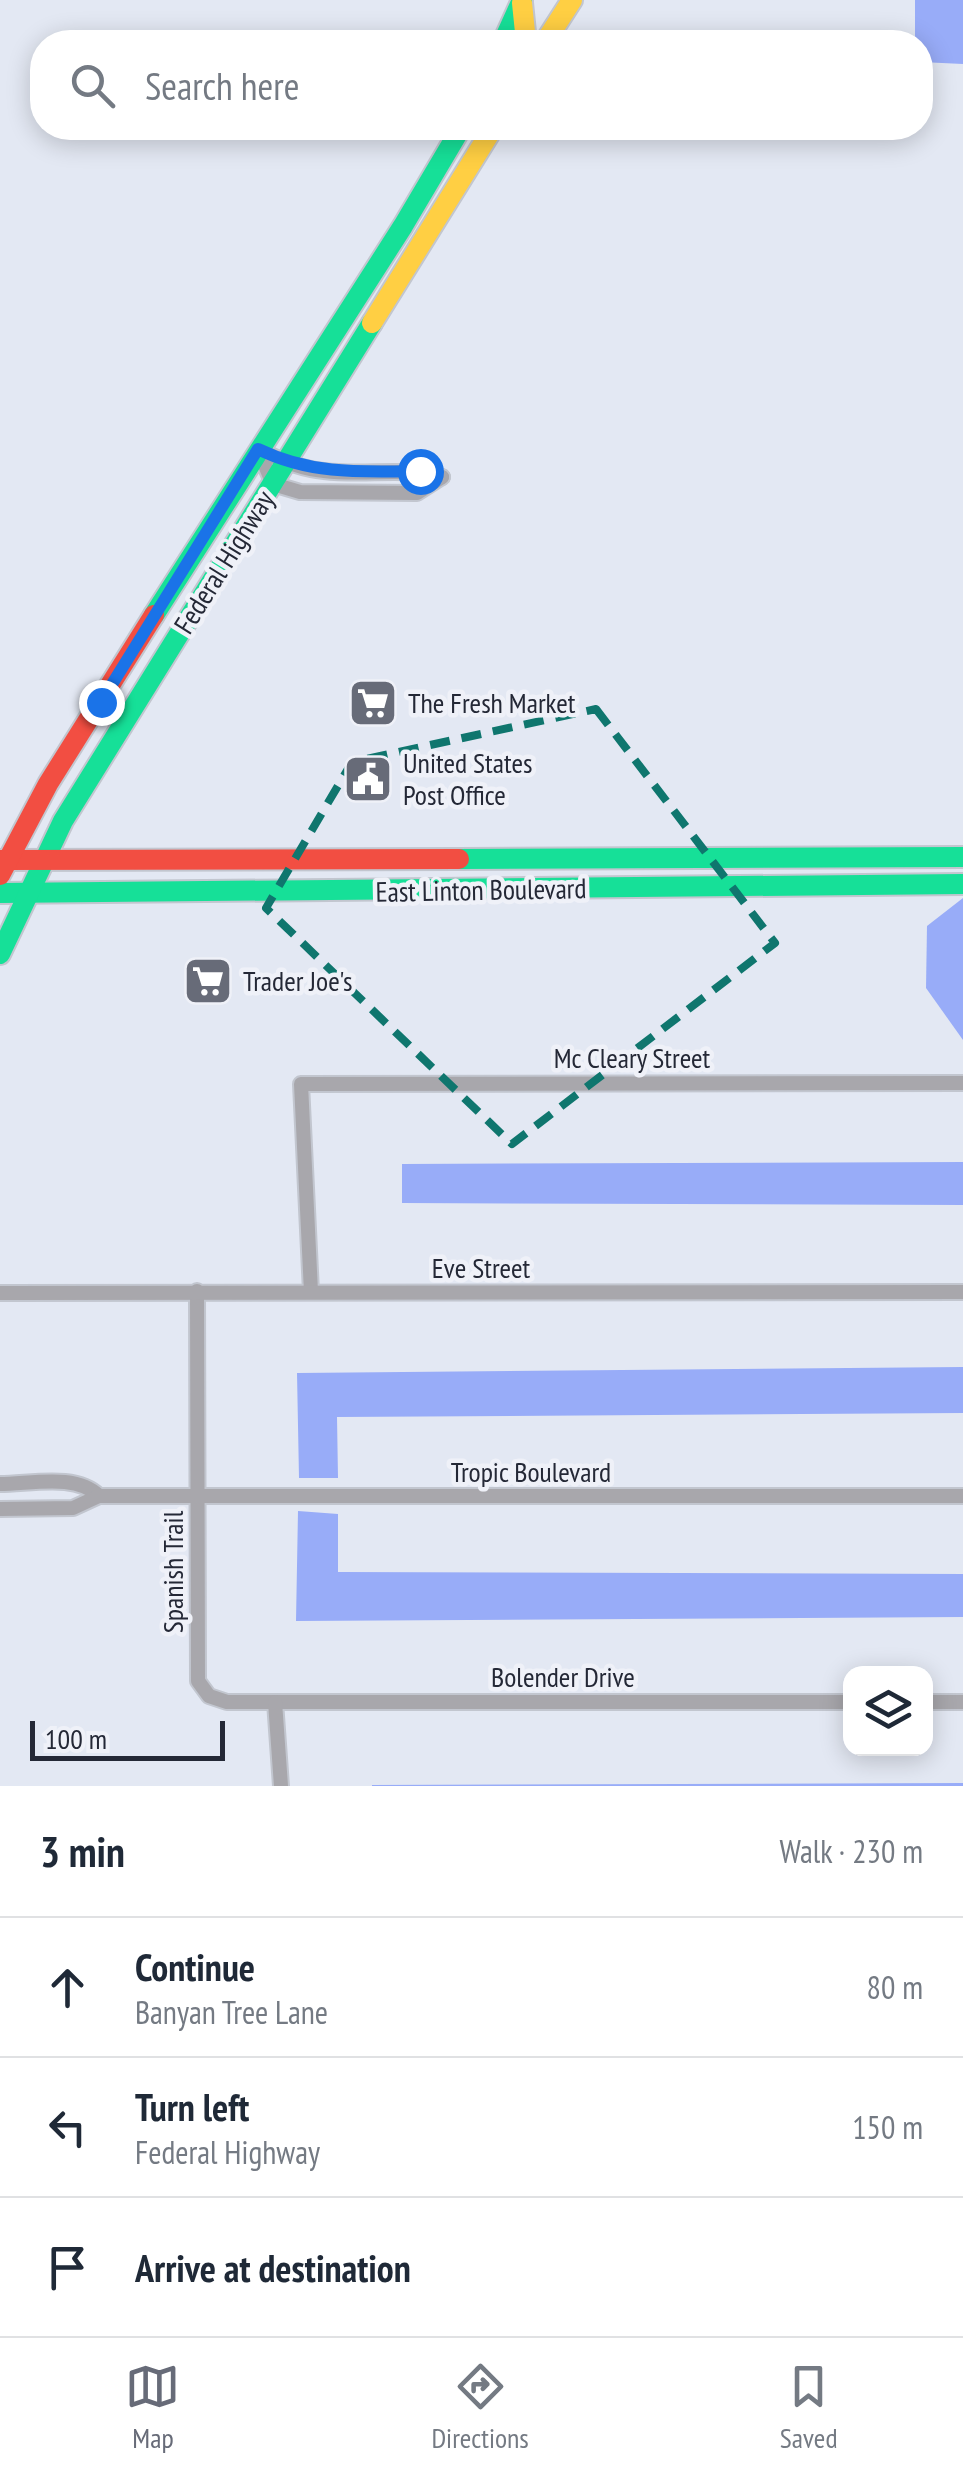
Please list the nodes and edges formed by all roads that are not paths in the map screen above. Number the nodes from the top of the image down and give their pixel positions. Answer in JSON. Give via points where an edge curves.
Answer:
{"nodes":[{"id":1,"x":522,"y":0,"type":"edge"},
{"id":2,"x":572,"y":0,"type":"edge"},
{"id":3,"x":508,"y":30,"type":"edge"},
{"id":4,"x":537,"y":30,"type":"edge"},
{"id":5,"x":551,"y":30,"type":"edge"},
{"id":6,"x":457,"y":140,"type":"edge"},
{"id":7,"x":462,"y":140,"type":"edge"},
{"id":8,"x":485,"y":140,"type":"edge"},
{"id":9,"x":468,"y":167,"type":"junction"},
{"id":10,"x":258,"y":449,"type":"junction"},
{"id":11,"x":286,"y":463,"type":"junction"},
{"id":12,"x":273,"y":484,"type":"junction"},
{"id":13,"x":963,"y":857,"type":"edge"},
{"id":14,"x":485,"y":859,"type":"junction"},
{"id":15,"x":44,"y":860,"type":"junction"},
{"id":16,"x":2,"y":865,"type":"edge"},
{"id":17,"x":963,"y":884,"type":"edge"},
{"id":18,"x":486,"y":890,"type":"junction"},
{"id":19,"x":28,"y":892,"type":"junction"},
{"id":20,"x":0,"y":893,"type":"edge"},
{"id":21,"x":0,"y":954,"type":"edge"},
{"id":22,"x":963,"y":1083,"type":"edge"},
{"id":23,"x":0,"y":1292,"type":"edge"},
{"id":24,"x":197,"y":1292,"type":"junction"},
{"id":25,"x":312,"y":1292,"type":"junction"},
{"id":26,"x":963,"y":1292,"type":"edge"},
{"id":27,"x":0,"y":1484,"type":"edge"},
{"id":28,"x":99,"y":1496,"type":"junction"},
{"id":29,"x":963,"y":1496,"type":"edge"},
{"id":30,"x":197,"y":1497,"type":"junction"},
{"id":31,"x":0,"y":1508,"type":"edge"},
{"id":32,"x":275,"y":1702,"type":"junction"},
{"id":33,"x":843,"y":1702,"type":"edge"},
{"id":34,"x":933,"y":1702,"type":"edge"},
{"id":35,"x":963,"y":1702,"type":"edge"},
{"id":36,"x":280,"y":1786,"type":"edge"}],
"edges":[{"from":1,"to":3,"type":"main road"},
{"from":1,"to":4,"type":"main road"},
{"from":2,"to":5,"type":"main road"},
{"from":6,"to":10,"type":"main road","name":"Federal Highway"},
{"from":7,"to":9,"type":"main road"},
{"from":8,"to":9,"type":"main road","name":"Federal Highway"},
{"from":9,"to":11,"type":"main road","name":"Federal Highway"},
{"from":10,"to":11,"type":"street"},
{"from":10,"to":12,"type":"street"},
{"from":10,"to":16,"type":"main road","name":"Federal Highway"},
{"from":11,"to":12,"type":"main road","name":"Federal Highway"},
{"from":11,"to":12,"type":"street","via":[[442,476],[418,493],[300,492]]},
{"from":12,"to":15,"type":"main road","name":"Federal Highway"},
{"from":13,"to":14,"type":"main road","name":"East Linton Boulevard"},
{"from":14,"to":15,"type":"main road","name":"East Linton Boulevard"},
{"from":14,"to":18,"type":"main road"},
{"from":15,"to":16,"type":"main road","name":"East Linton Boulevard"},
{"from":15,"to":19,"type":"main road","name":"Federal Highway"},
{"from":17,"to":18,"type":"main road","name":"East Linton Boulevard"},
{"from":18,"to":19,"type":"main road","name":"East Linton Boulevard"},
{"from":19,"to":20,"type":"main road","name":"East Linton Boulevard"},
{"from":19,"to":21,"type":"main road","name":"Federal Highway"},
{"from":22,"to":25,"type":"street","name":"Mc Cleary Street","via":[[301,1084]]},
{"from":23,"to":24,"type":"street","name":"Eve Street"},
{"from":24,"to":25,"type":"street","name":"Eve Street"},
{"from":24,"to":30,"type":"street","name":"Spanish Trail"},
{"from":25,"to":26,"type":"street","name":"Eve Street"},
{"from":27,"to":28,"type":"street","name":"Tropic Boulevard","via":[[77,1483]]},
{"from":28,"to":30,"type":"street","name":"Tropic Boulevard"},
{"from":28,"to":31,"type":"street","name":"Tropic Boulevard","via":[[73,1508]]},
{"from":29,"to":30,"type":"street","name":"Tropic Boulevard"},
{"from":30,"to":32,"type":"street","name":"Spanish Trail","via":[[198,1681],[218,1701]]},
{"from":32,"to":33,"type":"street","name":"Bolender Drive"},
{"from":32,"to":36,"type":"street"},
{"from":34,"to":35,"type":"street"}]}
